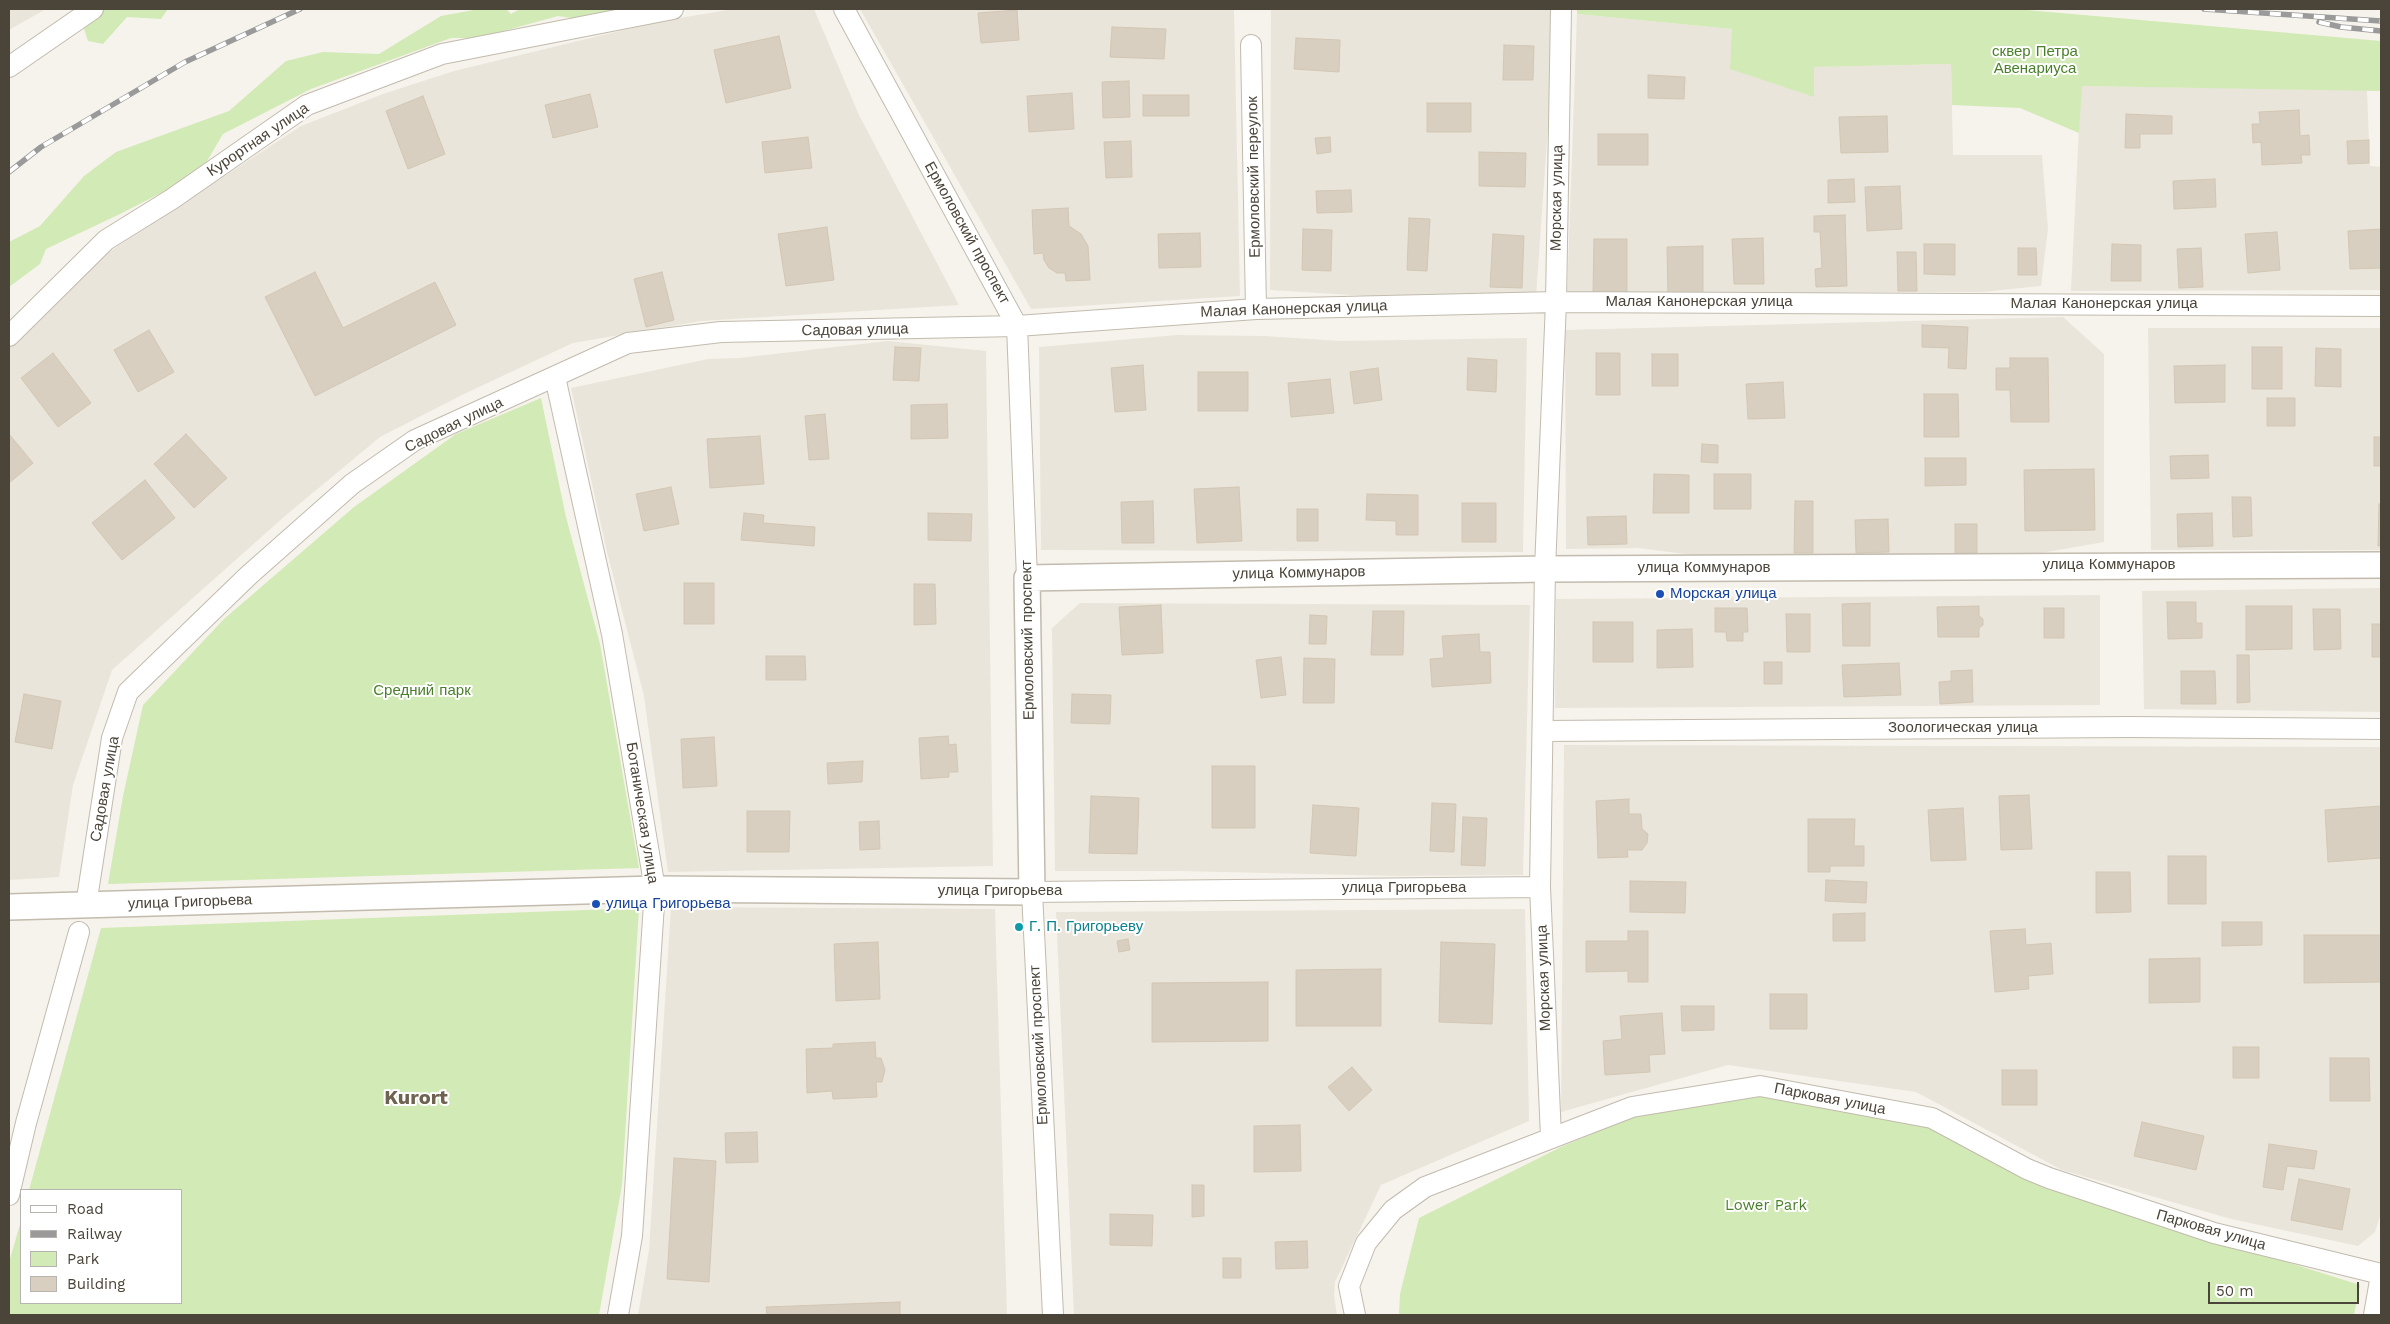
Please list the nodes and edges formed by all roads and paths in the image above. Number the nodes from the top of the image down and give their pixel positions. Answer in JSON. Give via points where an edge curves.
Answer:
{"nodes":[{"id":1,"x":93,"y":9,"type":"edge"},
{"id":2,"x":673,"y":9,"type":"edge"},
{"id":3,"x":844,"y":9,"type":"edge"},
{"id":4,"x":1561,"y":9,"type":"edge"},
{"id":5,"x":1251,"y":45,"type":"dead end"},
{"id":6,"x":9,"y":67,"type":"edge"},
{"id":7,"x":1556,"y":302,"type":"junction"},
{"id":8,"x":2381,"y":306,"type":"edge"},
{"id":9,"x":1256,"y":309,"type":"junction"},
{"id":10,"x":1017,"y":326,"type":"junction"},
{"id":11,"x":9,"y":336,"type":"edge"},
{"id":12,"x":555,"y":377,"type":"junction"},
{"id":13,"x":2381,"y":564,"type":"edge"},
{"id":14,"x":1545,"y":569,"type":"junction"},
{"id":15,"x":1027,"y":578,"type":"junction"},
{"id":16,"x":2381,"y":729,"type":"edge"},
{"id":17,"x":1544,"y":730,"type":"junction"},
{"id":18,"x":1540,"y":887,"type":"junction"},
{"id":19,"x":655,"y":889,"type":"junction"},
{"id":20,"x":1032,"y":892,"type":"junction"},
{"id":21,"x":86,"y":905,"type":"junction"},
{"id":22,"x":9,"y":907,"type":"edge"},
{"id":23,"x":79,"y":932,"type":"dead end"},
{"id":24,"x":1551,"y":1137,"type":"junction"},
{"id":25,"x":9,"y":1195,"type":"edge"},
{"id":26,"x":2381,"y":1275,"type":"edge"},
{"id":27,"x":618,"y":1315,"type":"edge"},
{"id":28,"x":1053,"y":1315,"type":"edge"},
{"id":29,"x":1355,"y":1315,"type":"edge"},
{"id":30,"x":2374,"y":1315,"type":"edge"}],
"edges":[{"from":1,"to":6,"type":"street"},
{"from":2,"to":11,"type":"street","name":"Курортная улица","via":[[442,54],[307,106],[106,240]]},
{"from":3,"to":10,"type":"street","name":"Ермоловский проспект"},
{"from":4,"to":7,"type":"street","name":"Морская улица"},
{"from":5,"to":9,"type":"street","name":"Ермоловский переулок"},
{"from":7,"to":8,"type":"street","name":"Малая Канонерская улица"},
{"from":7,"to":9,"type":"street","name":"Малая Канонерская улица"},
{"from":7,"to":14,"type":"street","name":"Морская улица"},
{"from":9,"to":10,"type":"street","name":"Малая Канонерская улица"},
{"from":10,"to":12,"type":"street","name":"Садовая улица","via":[[712,333],[628,343]]},
{"from":10,"to":15,"type":"street","name":"Ермоловский проспект"},
{"from":12,"to":19,"type":"street","name":"Ботаническая улица","via":[[612,634]]},
{"from":12,"to":21,"type":"street","name":"Садовая улица","via":[[415,440],[352,484],[249,575],[128,692],[112,738]]},
{"from":13,"to":14,"type":"street","name":"улица Коммунаров"},
{"from":14,"to":15,"type":"street","name":"улица Коммунаров"},
{"from":14,"to":17,"type":"street","name":"Морская улица"},
{"from":15,"to":20,"type":"street","name":"Ермоловский проспект"},
{"from":16,"to":17,"type":"street","name":"Зоологическая улица"},
{"from":17,"to":18,"type":"street","name":"Морская улица"},
{"from":18,"to":20,"type":"street","name":"улица Григорьева"},
{"from":18,"to":24,"type":"street","name":"Морская улица"},
{"from":19,"to":20,"type":"street","name":"улица Григорьева"},
{"from":19,"to":21,"type":"street","name":"улица Григорьева"},
{"from":19,"to":27,"type":"street","name":"Ботаническая улица","via":[[632,1236]]},
{"from":20,"to":28,"type":"street","name":"Ермоловский проспект"},
{"from":21,"to":22,"type":"street","name":"улица Григорьева"},
{"from":23,"to":25,"type":"street"},
{"from":24,"to":26,"type":"street","name":"Парковая улица","via":[[1632,1107],[1760,1086],[1932,1118],[2050,1178],[2214,1233]]},
{"from":24,"to":29,"type":"street","name":"Парковая улица","via":[[1425,1187],[1392,1210],[1366,1243],[1349,1286]]},
{"from":26,"to":30,"type":"street"}]}
